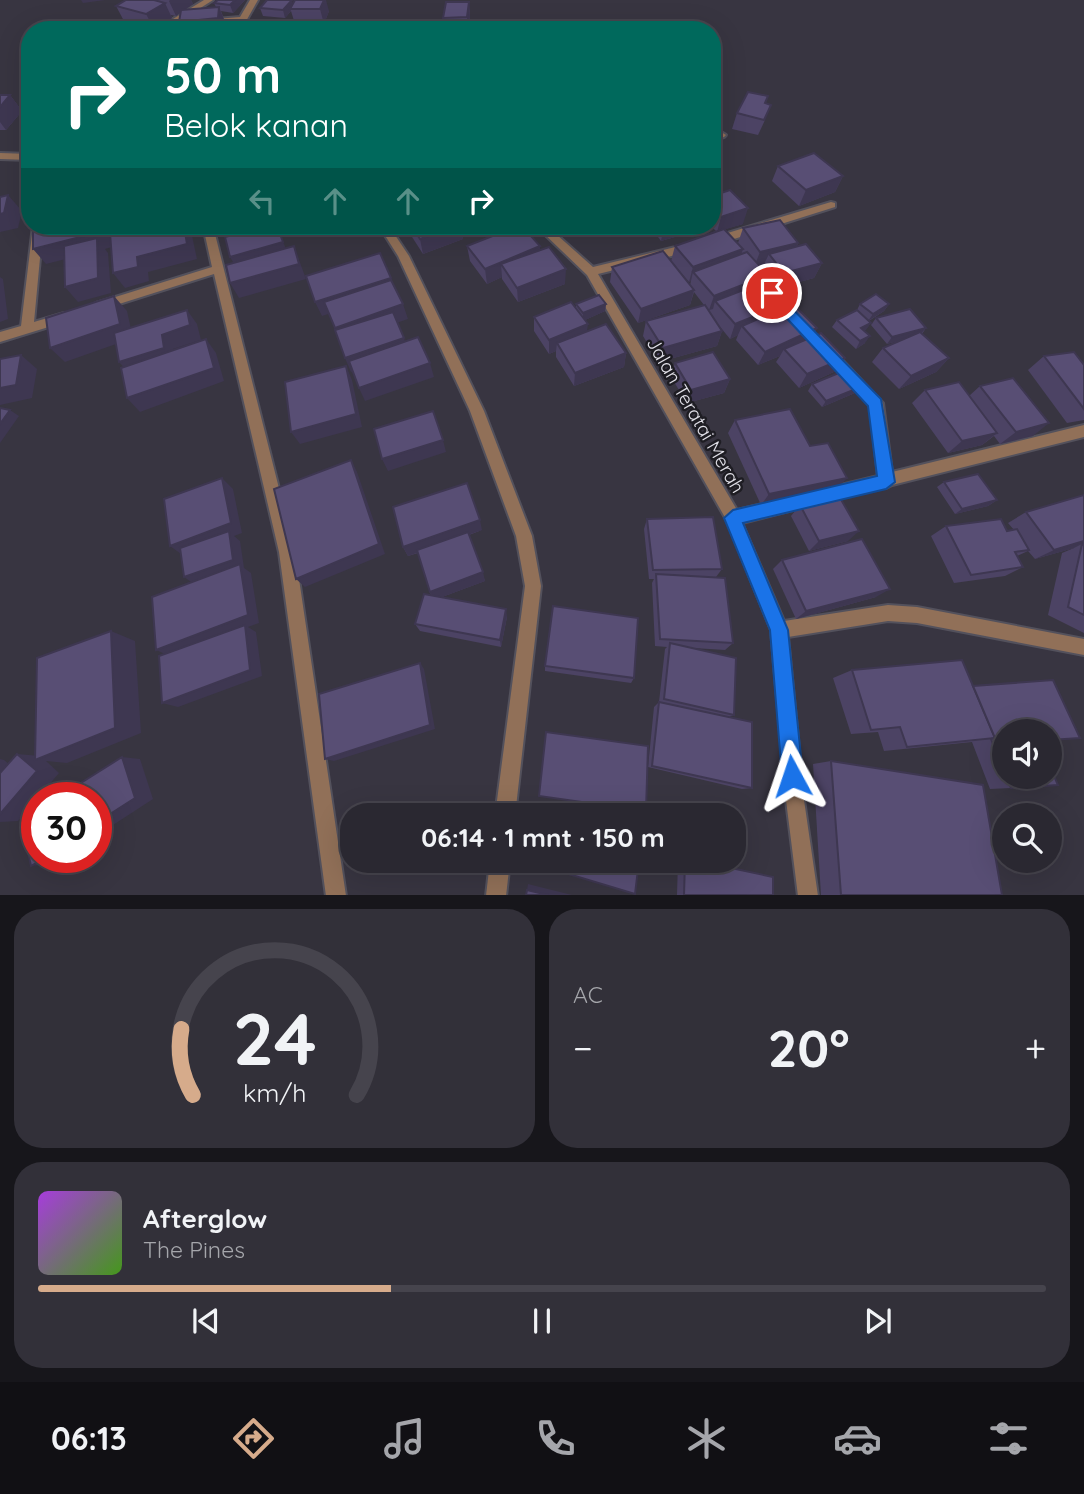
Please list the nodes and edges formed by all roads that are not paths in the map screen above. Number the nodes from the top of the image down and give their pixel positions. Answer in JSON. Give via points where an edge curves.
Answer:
{"nodes":[{"id":1,"x":209,"y":0,"type":"edge"},
{"id":2,"x":254,"y":0,"type":"edge"},
{"id":3,"x":244,"y":19,"type":"joint"},
{"id":4,"x":174,"y":21,"type":"edge"},
{"id":5,"x":224,"y":21,"type":"edge"},
{"id":6,"x":0,"y":156,"type":"edge"},
{"id":7,"x":21,"y":157,"type":"edge"},
{"id":8,"x":831,"y":205,"type":"dead end"},
{"id":9,"x":36,"y":235,"type":"edge"},
{"id":10,"x":210,"y":235,"type":"edge"},
{"id":11,"x":389,"y":235,"type":"edge"},
{"id":12,"x":551,"y":235,"type":"edge"},
{"id":13,"x":218,"y":269,"type":"junction"},
{"id":14,"x":591,"y":272,"type":"junction"},
{"id":15,"x":91,"y":309,"type":"edge"},
{"id":16,"x":78,"y":313,"type":"edge"},
{"id":17,"x":27,"y":330,"type":"junction"},
{"id":18,"x":0,"y":337,"type":"edge"},
{"id":19,"x":821,"y":345,"type":"edge"},
{"id":20,"x":1084,"y":431,"type":"edge"},
{"id":21,"x":886,"y":482,"type":"junction"},
{"id":22,"x":733,"y":518,"type":"junction"},
{"id":23,"x":779,"y":630,"type":"junction"},
{"id":24,"x":1084,"y":647,"type":"edge"},
{"id":25,"x":507,"y":803,"type":"edge"},
{"id":26,"x":499,"y":873,"type":"edge"},
{"id":27,"x":336,"y":895,"type":"edge"},
{"id":28,"x":496,"y":895,"type":"edge"},
{"id":29,"x":808,"y":895,"type":"edge"}],
"edges":[{"from":1,"to":4,"type":"street"},
{"from":2,"to":3,"type":"street"},
{"from":3,"to":5,"type":"street"},
{"from":6,"to":7,"type":"street"},
{"from":8,"to":14,"type":"street","via":[[726,244]]},
{"from":9,"to":17,"type":"street"},
{"from":10,"to":13,"type":"street"},
{"from":11,"to":25,"type":"street","via":[[477,411],[524,536],[533,586]]},
{"from":12,"to":14,"type":"street","name":"Jalan Teratai Merah"},
{"from":13,"to":15,"type":"street"},
{"from":13,"to":27,"type":"street","via":[[287,552]]},
{"from":14,"to":22,"type":"street","name":"Jalan Teratai Merah"},
{"from":16,"to":17,"type":"street"},
{"from":17,"to":18,"type":"street"},
{"from":19,"to":21,"type":"street","via":[[876,403]]},
{"from":20,"to":21,"type":"street"},
{"from":21,"to":22,"type":"street"},
{"from":22,"to":23,"type":"street","name":"Jalan Teratai Merah"},
{"from":23,"to":24,"type":"street","via":[[907,614]]},
{"from":23,"to":29,"type":"street","name":"Jalan Teratai Merah"},
{"from":26,"to":28,"type":"street"}]}
